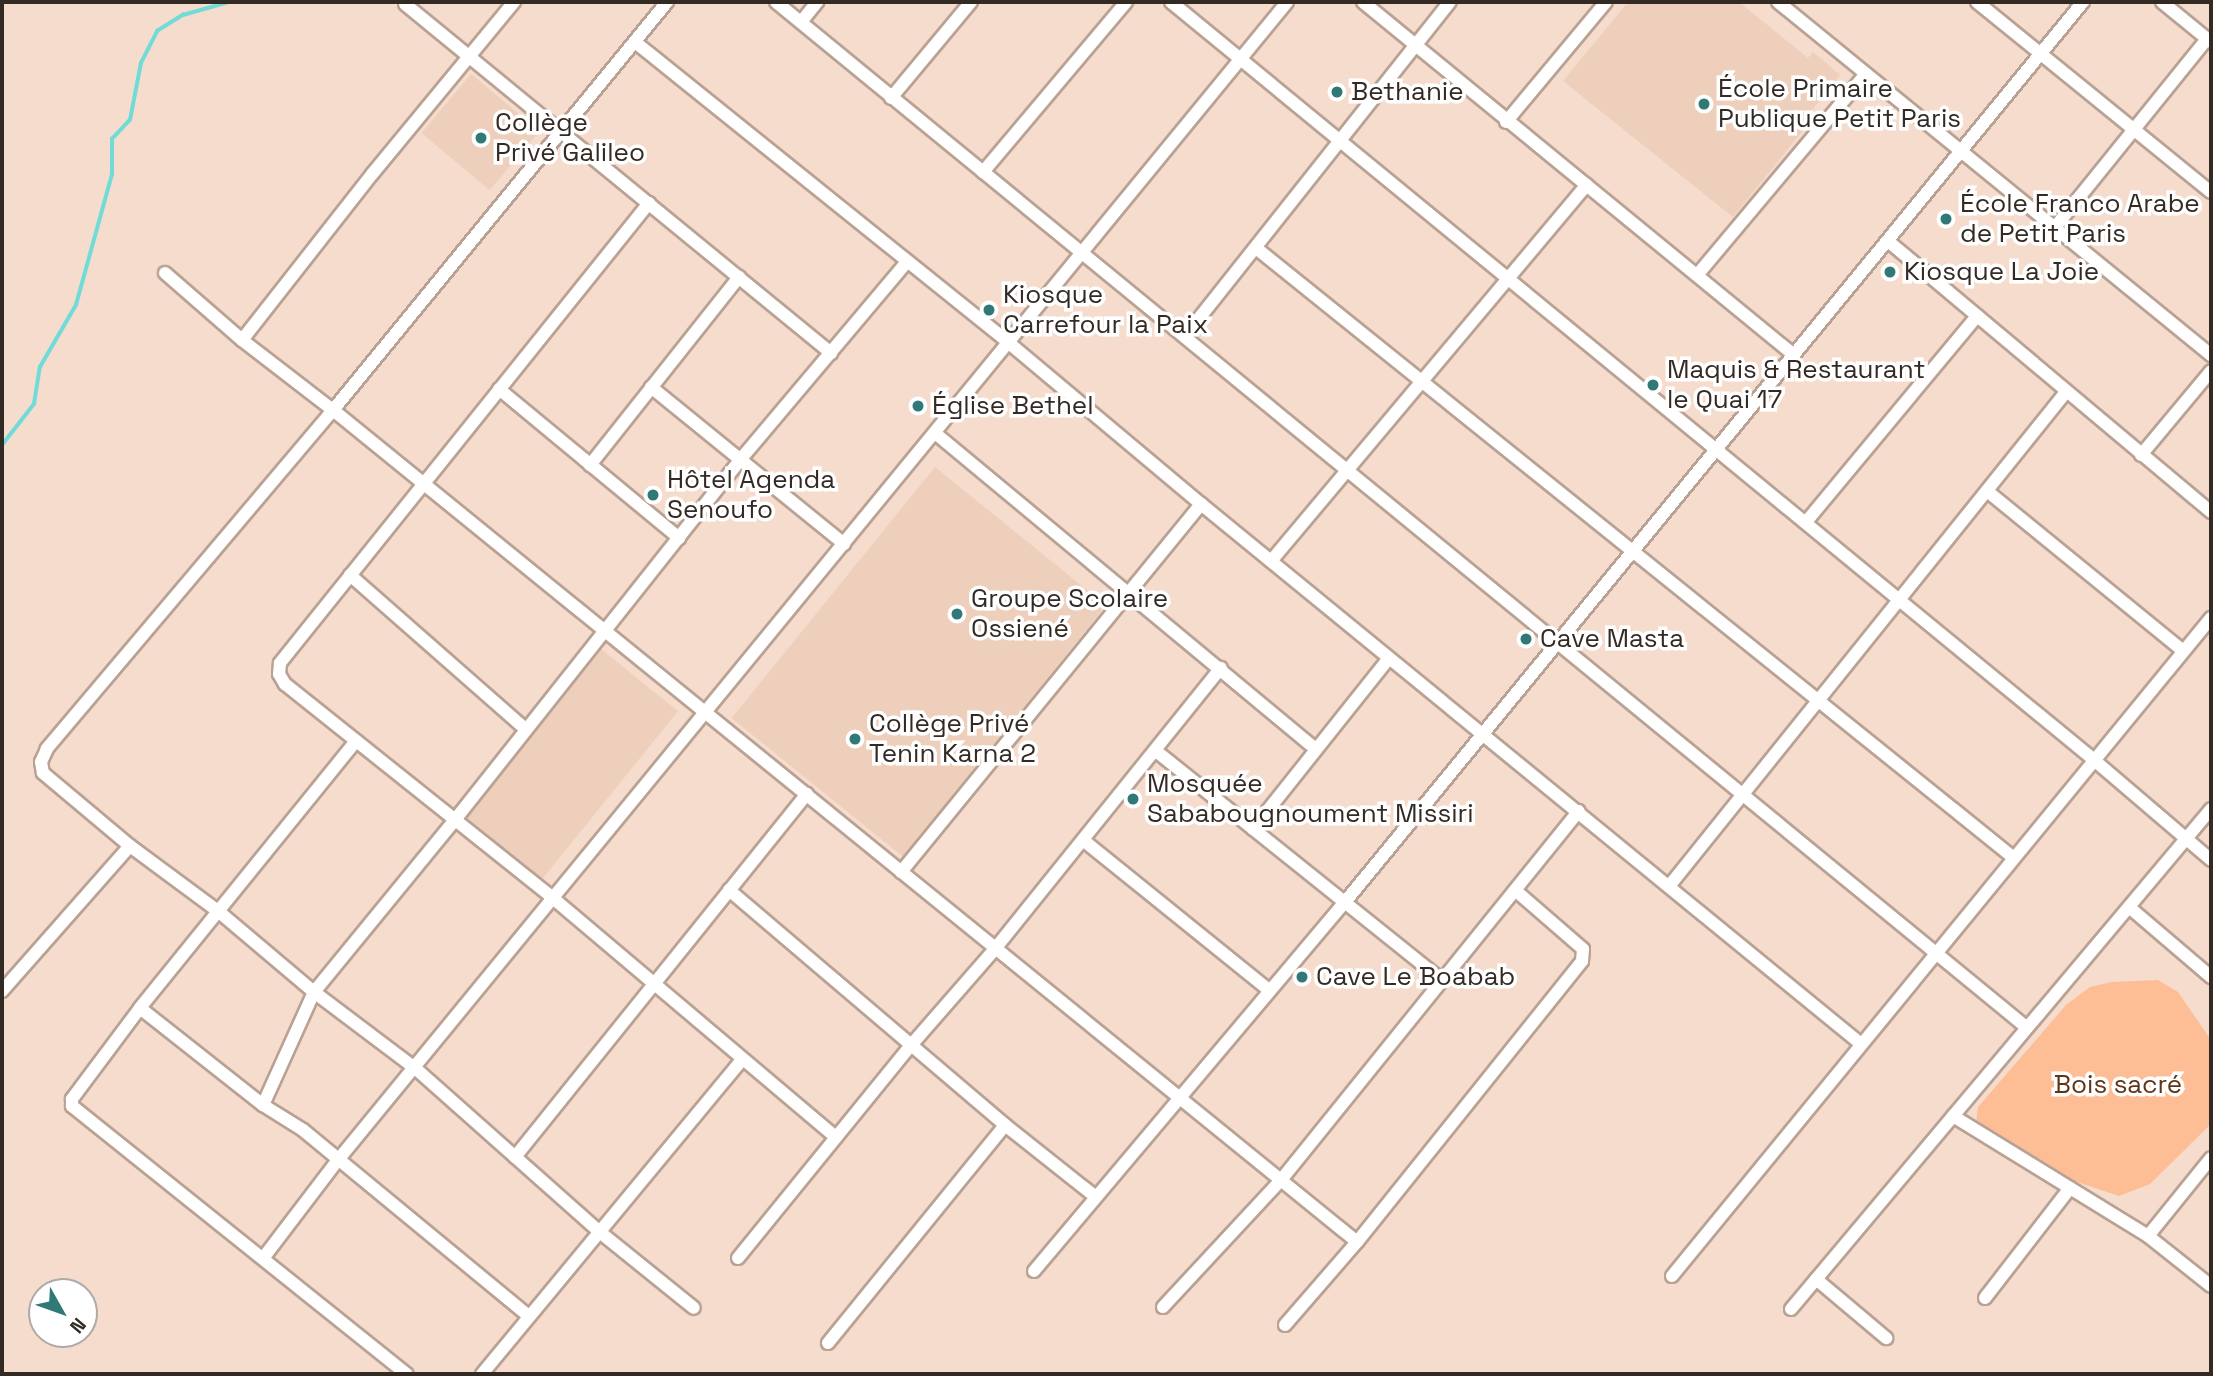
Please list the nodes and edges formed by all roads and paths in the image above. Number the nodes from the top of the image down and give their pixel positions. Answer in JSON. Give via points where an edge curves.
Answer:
{"nodes":[{"id":1,"x":514,"y":2,"type":"edge"},
{"id":2,"x":667,"y":2,"type":"edge"},
{"id":3,"x":776,"y":2,"type":"edge"},
{"id":4,"x":817,"y":2,"type":"edge"},
{"id":5,"x":971,"y":2,"type":"edge"},
{"id":6,"x":1126,"y":2,"type":"edge"},
{"id":7,"x":1171,"y":2,"type":"edge"},
{"id":8,"x":1287,"y":2,"type":"edge"},
{"id":9,"x":1363,"y":2,"type":"edge"},
{"id":10,"x":1450,"y":2,"type":"edge"},
{"id":11,"x":1605,"y":2,"type":"edge"},
{"id":12,"x":1778,"y":2,"type":"edge"},
{"id":13,"x":1977,"y":2,"type":"edge"},
{"id":14,"x":2083,"y":2,"type":"edge"},
{"id":15,"x":2161,"y":2,"type":"edge"},
{"id":16,"x":405,"y":4,"type":"dead end"},
{"id":17,"x":801,"y":22,"type":"junction"},
{"id":18,"x":2209,"y":41,"type":"edge"},
{"id":19,"x":635,"y":42,"type":"junction"},
{"id":20,"x":1414,"y":44,"type":"junction"},
{"id":21,"x":2041,"y":52,"type":"junction"},
{"id":22,"x":469,"y":58,"type":"junction"},
{"id":23,"x":1240,"y":61,"type":"junction"},
{"id":24,"x":1867,"y":74,"type":"junction"},
{"id":25,"x":891,"y":97,"type":"junction"},
{"id":26,"x":1506,"y":122,"type":"junction"},
{"id":27,"x":2135,"y":129,"type":"junction"},
{"id":28,"x":561,"y":132,"type":"junction"},
{"id":29,"x":1340,"y":142,"type":"junction"},
{"id":30,"x":1962,"y":151,"type":"junction"},
{"id":31,"x":983,"y":172,"type":"junction"},
{"id":32,"x":1586,"y":185,"type":"junction"},
{"id":33,"x":2211,"y":192,"type":"edge"},
{"id":34,"x":649,"y":203,"type":"junction"},
{"id":35,"x":2056,"y":226,"type":"junction"},
{"id":36,"x":1888,"y":241,"type":"junction"},
{"id":37,"x":1256,"y":248,"type":"junction"},
{"id":38,"x":1083,"y":253,"type":"junction"},
{"id":39,"x":906,"y":262,"type":"junction"},
{"id":40,"x":165,"y":273,"type":"dead end"},
{"id":41,"x":1698,"y":274,"type":"junction"},
{"id":42,"x":739,"y":277,"type":"junction"},
{"id":43,"x":1509,"y":278,"type":"junction"},
{"id":44,"x":1977,"y":316,"type":"junction"},
{"id":45,"x":1185,"y":336,"type":"junction"},
{"id":46,"x":242,"y":340,"type":"junction"},
{"id":47,"x":1009,"y":343,"type":"junction"},
{"id":48,"x":831,"y":353,"type":"junction"},
{"id":49,"x":1794,"y":355,"type":"junction"},
{"id":50,"x":2211,"y":355,"type":"edge"},
{"id":51,"x":2211,"y":371,"type":"edge"},
{"id":52,"x":1423,"y":382,"type":"junction"},
{"id":53,"x":652,"y":387,"type":"junction"},
{"id":54,"x":499,"y":389,"type":"junction"},
{"id":55,"x":2066,"y":392,"type":"junction"},
{"id":56,"x":333,"y":410,"type":"junction"},
{"id":57,"x":935,"y":433,"type":"junction"},
{"id":58,"x":1717,"y":449,"type":"junction"},
{"id":59,"x":2141,"y":456,"type":"junction"},
{"id":60,"x":740,"y":460,"type":"junction"},
{"id":61,"x":590,"y":464,"type":"junction"},
{"id":62,"x":1346,"y":471,"type":"junction"},
{"id":63,"x":422,"y":484,"type":"junction"},
{"id":64,"x":1987,"y":491,"type":"junction"},
{"id":65,"x":1200,"y":505,"type":"junction"},
{"id":66,"x":2211,"y":512,"type":"edge"},
{"id":67,"x":1806,"y":522,"type":"junction"},
{"id":68,"x":679,"y":538,"type":"junction"},
{"id":69,"x":844,"y":544,"type":"junction"},
{"id":70,"x":1632,"y":550,"type":"junction"},
{"id":71,"x":1271,"y":561,"type":"junction"},
{"id":72,"x":350,"y":575,"type":"junction"},
{"id":73,"x":1127,"y":594,"type":"junction"},
{"id":74,"x":1898,"y":601,"type":"junction"},
{"id":75,"x":2211,"y":618,"type":"edge"},
{"id":76,"x":606,"y":632,"type":"junction"},
{"id":77,"x":1558,"y":642,"type":"junction"},
{"id":78,"x":2183,"y":651,"type":"junction"},
{"id":79,"x":1390,"y":658,"type":"junction"},
{"id":80,"x":1221,"y":668,"type":"junction"},
{"id":81,"x":1818,"y":702,"type":"junction"},
{"id":82,"x":706,"y":712,"type":"junction"},
{"id":83,"x":525,"y":729,"type":"junction"},
{"id":84,"x":1484,"y":733,"type":"junction"},
{"id":85,"x":356,"y":741,"type":"junction"},
{"id":86,"x":1315,"y":748,"type":"junction"},
{"id":87,"x":1156,"y":751,"type":"junction"},
{"id":88,"x":2094,"y":760,"type":"junction"},
{"id":89,"x":807,"y":794,"type":"junction"},
{"id":90,"x":1742,"y":796,"type":"junction"},
{"id":91,"x":2211,"y":809,"type":"edge"},
{"id":92,"x":1579,"y":811,"type":"junction"},
{"id":93,"x":454,"y":821,"type":"junction"},
{"id":94,"x":1253,"y":829,"type":"junction"},
{"id":95,"x":2186,"y":839,"type":"junction"},
{"id":96,"x":1083,"y":840,"type":"junction"},
{"id":97,"x":130,"y":846,"type":"junction"},
{"id":98,"x":2014,"y":858,"type":"junction"},
{"id":99,"x":2211,"y":860,"type":"edge"},
{"id":100,"x":901,"y":872,"type":"junction"},
{"id":101,"x":1670,"y":886,"type":"junction"},
{"id":102,"x":729,"y":890,"type":"junction"},
{"id":103,"x":1515,"y":890,"type":"junction"},
{"id":104,"x":554,"y":899,"type":"junction"},
{"id":105,"x":1345,"y":902,"type":"junction"},
{"id":106,"x":2129,"y":907,"type":"junction"},
{"id":107,"x":218,"y":911,"type":"junction"},
{"id":108,"x":994,"y":950,"type":"junction"},
{"id":109,"x":1936,"y":952,"type":"junction"},
{"id":110,"x":2211,"y":977,"type":"edge"},
{"id":111,"x":1441,"y":980,"type":"junction"},
{"id":112,"x":653,"y":984,"type":"junction"},
{"id":113,"x":1269,"y":990,"type":"junction"},
{"id":114,"x":2,"y":991,"type":"edge"},
{"id":115,"x":314,"y":992,"type":"junction"},
{"id":116,"x":140,"y":1009,"type":"junction"},
{"id":117,"x":2026,"y":1027,"type":"junction"},
{"id":118,"x":913,"y":1043,"type":"junction"},
{"id":119,"x":1861,"y":1044,"type":"junction"},
{"id":120,"x":742,"y":1060,"type":"junction"},
{"id":121,"x":415,"y":1068,"type":"junction"},
{"id":122,"x":1179,"y":1098,"type":"junction"},
{"id":123,"x":263,"y":1105,"type":"junction"},
{"id":124,"x":1952,"y":1116,"type":"junction"},
{"id":125,"x":1005,"y":1125,"type":"junction"},
{"id":126,"x":836,"y":1138,"type":"junction"},
{"id":127,"x":515,"y":1157,"type":"junction"},
{"id":128,"x":2211,"y":1158,"type":"edge"},
{"id":129,"x":338,"y":1160,"type":"junction"},
{"id":130,"x":1281,"y":1180,"type":"junction"},
{"id":131,"x":2070,"y":1188,"type":"junction"},
{"id":132,"x":1096,"y":1197,"type":"junction"},
{"id":133,"x":601,"y":1233,"type":"junction"},
{"id":134,"x":2148,"y":1236,"type":"junction"},
{"id":135,"x":1357,"y":1242,"type":"junction"},
{"id":136,"x":264,"y":1257,"type":"junction"},
{"id":137,"x":738,"y":1258,"type":"dead end"},
{"id":138,"x":1034,"y":1272,"type":"dead end"},
{"id":139,"x":1672,"y":1276,"type":"dead end"},
{"id":140,"x":1816,"y":1279,"type":"junction"},
{"id":141,"x":2211,"y":1286,"type":"edge"},
{"id":142,"x":1985,"y":1298,"type":"dead end"},
{"id":143,"x":1163,"y":1307,"type":"dead end"},
{"id":144,"x":694,"y":1308,"type":"dead end"},
{"id":145,"x":1791,"y":1309,"type":"dead end"},
{"id":146,"x":529,"y":1316,"type":"junction"},
{"id":147,"x":1285,"y":1325,"type":"dead end"},
{"id":148,"x":1886,"y":1338,"type":"dead end"},
{"id":149,"x":828,"y":1343,"type":"dead end"},
{"id":150,"x":407,"y":1374,"type":"edge"},
{"id":151,"x":481,"y":1374,"type":"edge"}],
"edges":[{"from":1,"to":22,"type":"street"},
{"from":2,"to":19,"type":"street"},
{"from":3,"to":17,"type":"street"},
{"from":4,"to":17,"type":"street"},
{"from":5,"to":25,"type":"street"},
{"from":6,"to":31,"type":"street"},
{"from":7,"to":23,"type":"street"},
{"from":8,"to":23,"type":"street"},
{"from":9,"to":20,"type":"street"},
{"from":10,"to":20,"type":"street"},
{"from":11,"to":26,"type":"street"},
{"from":12,"to":24,"type":"street"},
{"from":13,"to":21,"type":"street"},
{"from":14,"to":21,"type":"street"},
{"from":15,"to":18,"type":"street"},
{"from":16,"to":22,"type":"street"},
{"from":17,"to":25,"type":"street"},
{"from":18,"to":27,"type":"street"},
{"from":19,"to":28,"type":"street"},
{"from":19,"to":39,"type":"street"},
{"from":20,"to":26,"type":"street"},
{"from":20,"to":29,"type":"street"},
{"from":21,"to":27,"type":"street"},
{"from":21,"to":30,"type":"street"},
{"from":22,"to":28,"type":"street"},
{"from":22,"to":46,"type":"street"},
{"from":23,"to":29,"type":"street"},
{"from":23,"to":38,"type":"street"},
{"from":24,"to":30,"type":"street"},
{"from":24,"to":41,"type":"street"},
{"from":25,"to":31,"type":"street"},
{"from":26,"to":32,"type":"street"},
{"from":27,"to":33,"type":"street"},
{"from":27,"to":35,"type":"street"},
{"from":28,"to":34,"type":"street"},
{"from":28,"to":56,"type":"street"},
{"from":29,"to":37,"type":"street"},
{"from":29,"to":43,"type":"street"},
{"from":30,"to":35,"type":"street"},
{"from":30,"to":36,"type":"street"},
{"from":31,"to":38,"type":"street"},
{"from":32,"to":41,"type":"street"},
{"from":32,"to":43,"type":"street"},
{"from":34,"to":42,"type":"street"},
{"from":34,"to":54,"type":"street"},
{"from":35,"to":50,"type":"street"},
{"from":36,"to":44,"type":"street"},
{"from":36,"to":49,"type":"street"},
{"from":37,"to":45,"type":"street"},
{"from":37,"to":52,"type":"street"},
{"from":38,"to":45,"type":"street"},
{"from":38,"to":47,"type":"street"},
{"from":39,"to":47,"type":"street"},
{"from":39,"to":48,"type":"street"},
{"from":40,"to":46,"type":"street"},
{"from":41,"to":49,"type":"street"},
{"from":42,"to":48,"type":"street"},
{"from":42,"to":53,"type":"street"},
{"from":43,"to":52,"type":"street"},
{"from":43,"to":58,"type":"street"},
{"from":44,"to":55,"type":"street"},
{"from":44,"to":67,"type":"street"},
{"from":45,"to":62,"type":"street"},
{"from":46,"to":56,"type":"street"},
{"from":47,"to":57,"type":"street"},
{"from":47,"to":65,"type":"street"},
{"from":48,"to":60,"type":"street"},
{"from":49,"to":58,"type":"street"},
{"from":51,"to":59,"type":"street"},
{"from":52,"to":62,"type":"street"},
{"from":52,"to":70,"type":"street"},
{"from":53,"to":60,"type":"street"},
{"from":53,"to":61,"type":"street"},
{"from":54,"to":61,"type":"street"},
{"from":54,"to":63,"type":"street"},
{"from":55,"to":59,"type":"street"},
{"from":55,"to":64,"type":"street"},
{"from":56,"to":63,"type":"street"},
{"from":56,"to":97,"type":"street","via":[[47,749],[41,762],[43,773]]},
{"from":57,"to":69,"type":"street"},
{"from":57,"to":73,"type":"street"},
{"from":58,"to":67,"type":"street"},
{"from":58,"to":70,"type":"street"},
{"from":59,"to":66,"type":"street"},
{"from":60,"to":68,"type":"street"},
{"from":60,"to":69,"type":"street"},
{"from":61,"to":68,"type":"street"},
{"from":62,"to":71,"type":"street"},
{"from":62,"to":77,"type":"street"},
{"from":63,"to":72,"type":"street"},
{"from":63,"to":76,"type":"street"},
{"from":64,"to":74,"type":"street"},
{"from":64,"to":78,"type":"street"},
{"from":65,"to":71,"type":"street"},
{"from":65,"to":73,"type":"street"},
{"from":67,"to":74,"type":"street"},
{"from":68,"to":76,"type":"street"},
{"from":69,"to":82,"type":"street"},
{"from":70,"to":77,"type":"street"},
{"from":70,"to":81,"type":"street"},
{"from":71,"to":79,"type":"street"},
{"from":72,"to":83,"type":"street"},
{"from":72,"to":85,"type":"street","via":[[280,663],[279,674],[285,684]]},
{"from":73,"to":80,"type":"street"},
{"from":73,"to":100,"type":"street"},
{"from":74,"to":81,"type":"street"},
{"from":74,"to":88,"type":"street"},
{"from":75,"to":78,"type":"street"},
{"from":76,"to":82,"type":"street"},
{"from":76,"to":83,"type":"street"},
{"from":77,"to":84,"type":"street"},
{"from":77,"to":90,"type":"street"},
{"from":78,"to":88,"type":"street"},
{"from":79,"to":84,"type":"street"},
{"from":79,"to":86,"type":"street"},
{"from":80,"to":86,"type":"street"},
{"from":80,"to":87,"type":"street"},
{"from":81,"to":90,"type":"street"},
{"from":81,"to":98,"type":"street"},
{"from":82,"to":89,"type":"street"},
{"from":82,"to":104,"type":"street"},
{"from":83,"to":93,"type":"street"},
{"from":84,"to":92,"type":"street"},
{"from":84,"to":105,"type":"street"},
{"from":85,"to":93,"type":"street"},
{"from":85,"to":107,"type":"street"},
{"from":86,"to":94,"type":"street"},
{"from":87,"to":94,"type":"street"},
{"from":87,"to":96,"type":"street"},
{"from":88,"to":95,"type":"street"},
{"from":88,"to":98,"type":"street"},
{"from":89,"to":100,"type":"street"},
{"from":89,"to":102,"type":"street"},
{"from":90,"to":101,"type":"street"},
{"from":90,"to":109,"type":"street"},
{"from":91,"to":95,"type":"street"},
{"from":92,"to":101,"type":"street"},
{"from":92,"to":103,"type":"street"},
{"from":93,"to":104,"type":"street"},
{"from":93,"to":115,"type":"street"},
{"from":94,"to":105,"type":"street"},
{"from":95,"to":99,"type":"street"},
{"from":95,"to":106,"type":"street"},
{"from":96,"to":108,"type":"street"},
{"from":96,"to":113,"type":"street"},
{"from":97,"to":107,"type":"street"},
{"from":97,"to":114,"type":"street"},
{"from":98,"to":109,"type":"street"},
{"from":100,"to":108,"type":"street"},
{"from":101,"to":119,"type":"street"},
{"from":102,"to":112,"type":"street"},
{"from":102,"to":118,"type":"street"},
{"from":103,"to":111,"type":"street"},
{"from":103,"to":135,"type":"street","via":[[1583,949],[1582,961]]},
{"from":104,"to":112,"type":"street"},
{"from":104,"to":121,"type":"street"},
{"from":105,"to":111,"type":"street"},
{"from":105,"to":113,"type":"street"},
{"from":106,"to":110,"type":"street"},
{"from":106,"to":117,"type":"street"},
{"from":107,"to":115,"type":"street"},
{"from":107,"to":116,"type":"street"},
{"from":108,"to":118,"type":"street"},
{"from":108,"to":122,"type":"street"},
{"from":109,"to":117,"type":"street"},
{"from":109,"to":119,"type":"street"},
{"from":111,"to":130,"type":"street"},
{"from":112,"to":120,"type":"street"},
{"from":112,"to":127,"type":"street"},
{"from":113,"to":122,"type":"street"},
{"from":115,"to":121,"type":"street"},
{"from":115,"to":123,"type":"street"},
{"from":116,"to":123,"type":"street"},
{"from":116,"to":136,"type":"street","via":[[72,1099],[72,1106]]},
{"from":117,"to":124,"type":"street"},
{"from":118,"to":125,"type":"street"},
{"from":118,"to":126,"type":"street"},
{"from":119,"to":139,"type":"street"},
{"from":120,"to":126,"type":"street"},
{"from":120,"to":133,"type":"street"},
{"from":121,"to":127,"type":"street"},
{"from":121,"to":129,"type":"street"},
{"from":122,"to":130,"type":"street"},
{"from":122,"to":132,"type":"street"},
{"from":123,"to":129,"type":"street"},
{"from":124,"to":131,"type":"street"},
{"from":124,"to":140,"type":"street"},
{"from":125,"to":132,"type":"street"},
{"from":125,"to":149,"type":"street"},
{"from":126,"to":137,"type":"street"},
{"from":127,"to":133,"type":"street"},
{"from":128,"to":134,"type":"street"},
{"from":129,"to":136,"type":"street"},
{"from":129,"to":146,"type":"street"},
{"from":130,"to":135,"type":"street"},
{"from":130,"to":143,"type":"street"},
{"from":131,"to":134,"type":"street"},
{"from":131,"to":142,"type":"street"},
{"from":132,"to":138,"type":"street"},
{"from":133,"to":144,"type":"street"},
{"from":133,"to":146,"type":"street"},
{"from":134,"to":141,"type":"street"},
{"from":135,"to":147,"type":"street"},
{"from":136,"to":150,"type":"street"},
{"from":140,"to":145,"type":"street"},
{"from":140,"to":148,"type":"street"},
{"from":146,"to":151,"type":"street"}]}
